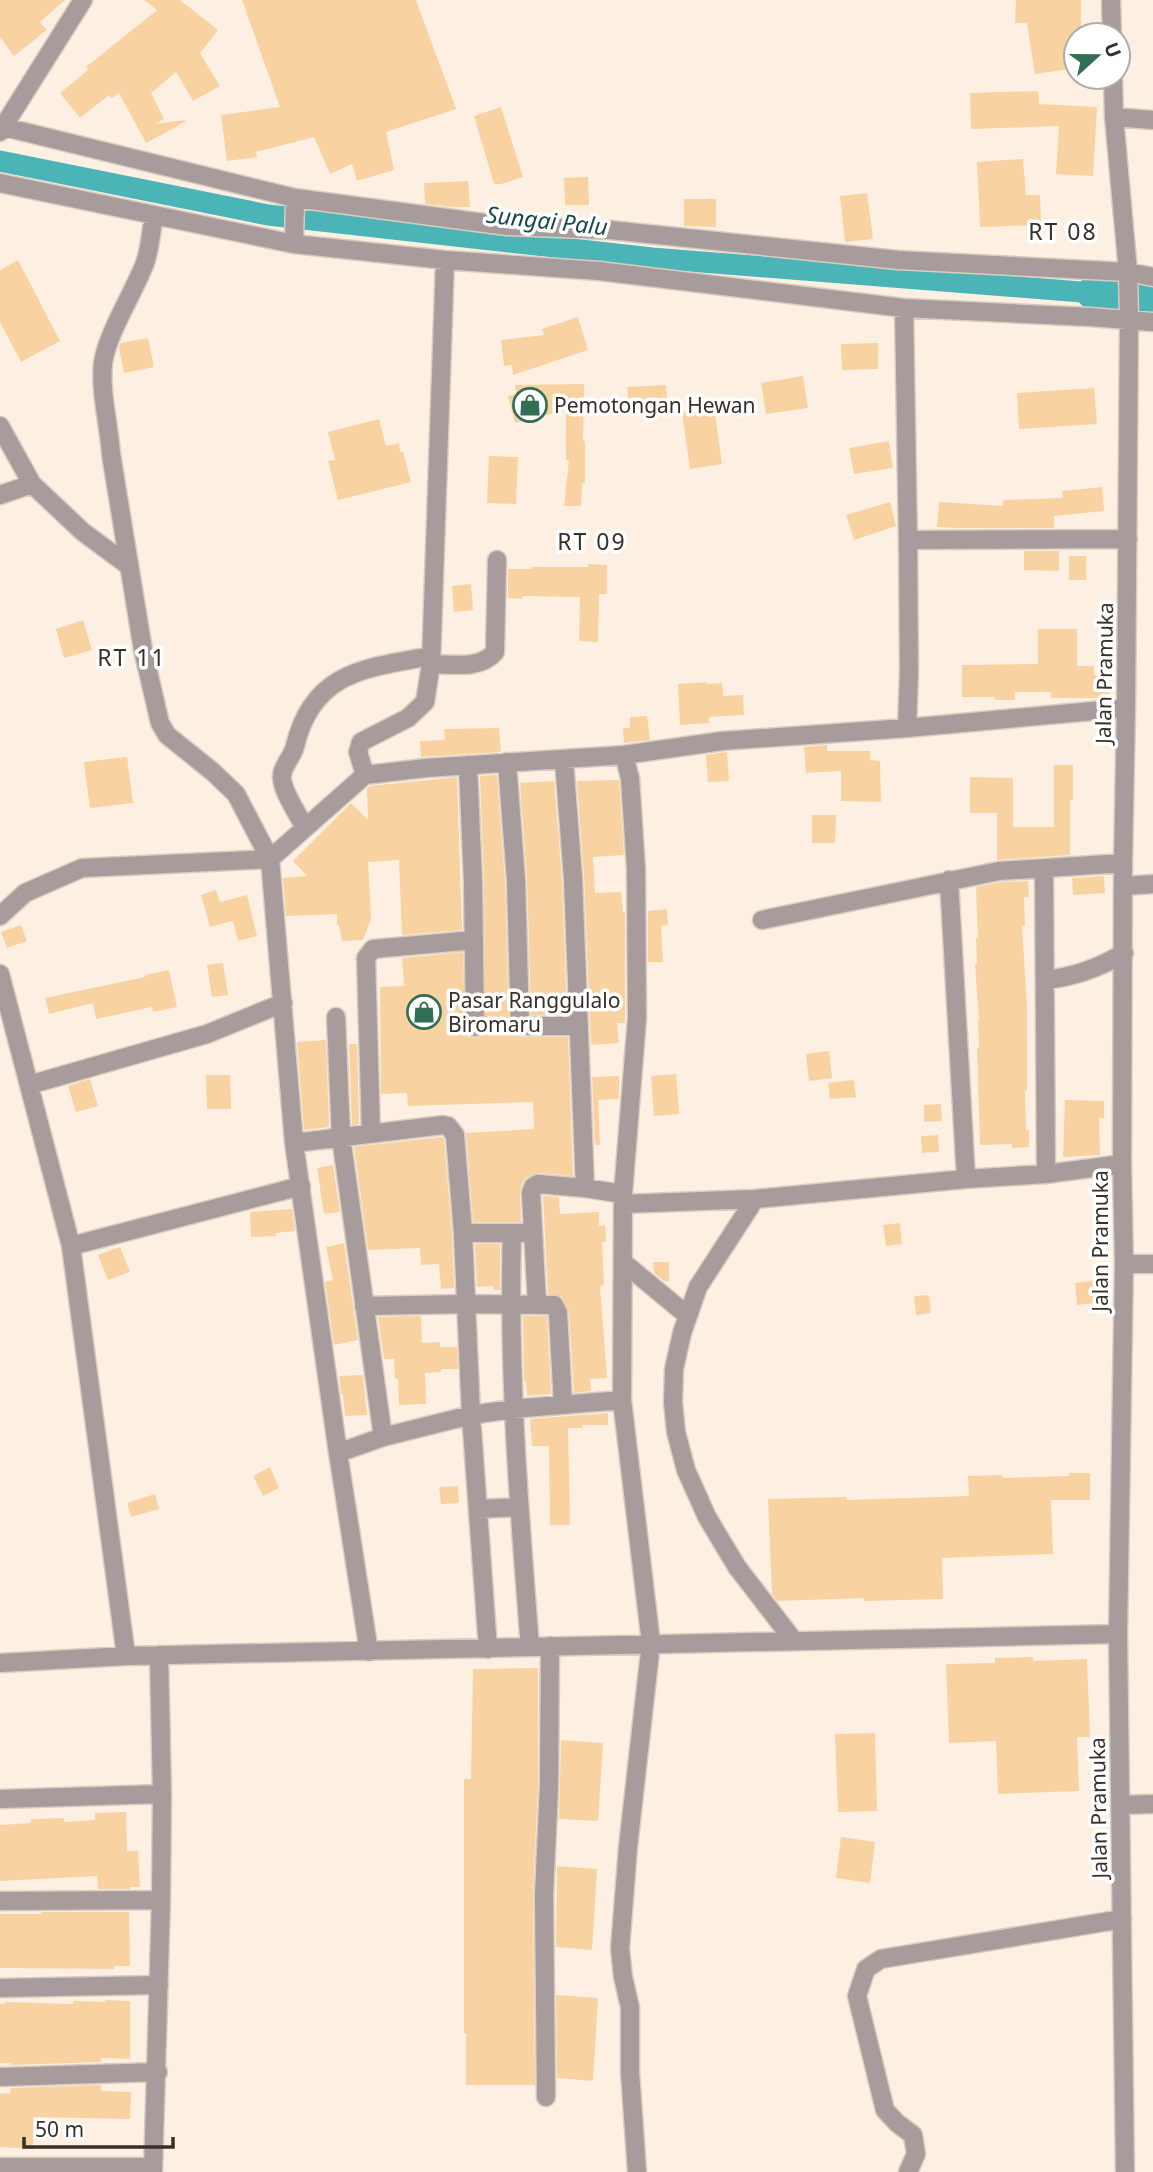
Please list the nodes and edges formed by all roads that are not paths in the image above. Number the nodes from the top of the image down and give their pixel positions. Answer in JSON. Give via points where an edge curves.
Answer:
{"nodes":[{"id":1,"x":82,"y":0,"type":"edge"},
{"id":2,"x":1111,"y":0,"type":"edge"},
{"id":3,"x":1112,"y":21,"type":"edge"},
{"id":4,"x":1113,"y":91,"type":"edge"},
{"id":5,"x":1114,"y":117,"type":"junction"},
{"id":6,"x":1153,"y":120,"type":"edge"},
{"id":7,"x":1,"y":128,"type":"edge"},
{"id":8,"x":0,"y":183,"type":"edge"},
{"id":9,"x":295,"y":198,"type":"junction"},
{"id":10,"x":154,"y":216,"type":"junction"},
{"id":11,"x":294,"y":244,"type":"junction"},
{"id":12,"x":445,"y":260,"type":"junction"},
{"id":13,"x":1128,"y":276,"type":"junction"},
{"id":14,"x":1153,"y":277,"type":"edge"},
{"id":15,"x":904,"y":309,"type":"junction"},
{"id":16,"x":1128,"y":315,"type":"junction"},
{"id":17,"x":1153,"y":322,"type":"edge"},
{"id":18,"x":0,"y":426,"type":"edge"},
{"id":19,"x":32,"y":484,"type":"junction"},
{"id":20,"x":0,"y":495,"type":"edge"},
{"id":21,"x":908,"y":540,"type":"junction"},
{"id":22,"x":1128,"y":540,"type":"junction"},
{"id":23,"x":497,"y":560,"type":"dead end"},
{"id":24,"x":129,"y":566,"type":"junction"},
{"id":25,"x":431,"y":660,"type":"junction"},
{"id":26,"x":1126,"y":708,"type":"junction"},
{"id":27,"x":907,"y":728,"type":"junction"},
{"id":28,"x":624,"y":755,"type":"junction"},
{"id":29,"x":564,"y":760,"type":"junction"},
{"id":30,"x":507,"y":762,"type":"junction"},
{"id":31,"x":468,"y":765,"type":"junction"},
{"id":32,"x":365,"y":775,"type":"junction"},
{"id":33,"x":305,"y":828,"type":"junction"},
{"id":34,"x":270,"y":859,"type":"junction"},
{"id":35,"x":1123,"y":863,"type":"junction"},
{"id":36,"x":1044,"y":869,"type":"junction"},
{"id":37,"x":949,"y":880,"type":"junction"},
{"id":38,"x":1153,"y":884,"type":"edge"},
{"id":39,"x":1124,"y":886,"type":"junction"},
{"id":40,"x":0,"y":916,"type":"edge"},
{"id":41,"x":762,"y":920,"type":"dead end"},
{"id":42,"x":474,"y":940,"type":"junction"},
{"id":43,"x":1124,"y":953,"type":"junction"},
{"id":44,"x":0,"y":974,"type":"edge"},
{"id":45,"x":1045,"y":980,"type":"junction"},
{"id":46,"x":283,"y":1003,"type":"junction"},
{"id":47,"x":336,"y":1017,"type":"dead end"},
{"id":48,"x":579,"y":1026,"type":"junction"},
{"id":49,"x":475,"y":1027,"type":"dead end"},
{"id":50,"x":29,"y":1085,"type":"junction"},
{"id":51,"x":371,"y":1133,"type":"junction"},
{"id":52,"x":341,"y":1137,"type":"junction"},
{"id":53,"x":294,"y":1143,"type":"junction"},
{"id":54,"x":1122,"y":1164,"type":"junction"},
{"id":55,"x":1046,"y":1174,"type":"junction"},
{"id":56,"x":967,"y":1179,"type":"junction"},
{"id":57,"x":301,"y":1186,"type":"junction"},
{"id":58,"x":585,"y":1188,"type":"junction"},
{"id":59,"x":623,"y":1199,"type":"junction"},
{"id":60,"x":755,"y":1199,"type":"junction"},
{"id":61,"x":463,"y":1233,"type":"junction"},
{"id":62,"x":512,"y":1233,"type":"junction"},
{"id":63,"x":534,"y":1233,"type":"junction"},
{"id":64,"x":71,"y":1246,"type":"junction"},
{"id":65,"x":624,"y":1263,"type":"junction"},
{"id":66,"x":1124,"y":1264,"type":"junction"},
{"id":67,"x":1153,"y":1264,"type":"edge"},
{"id":68,"x":466,"y":1304,"type":"junction"},
{"id":69,"x":537,"y":1304,"type":"junction"},
{"id":70,"x":363,"y":1306,"type":"junction"},
{"id":71,"x":510,"y":1306,"type":"junction"},
{"id":72,"x":688,"y":1316,"type":"junction"},
{"id":73,"x":622,"y":1400,"type":"junction"},
{"id":74,"x":563,"y":1405,"type":"junction"},
{"id":75,"x":512,"y":1409,"type":"junction"},
{"id":76,"x":471,"y":1415,"type":"junction"},
{"id":77,"x":383,"y":1437,"type":"junction"},
{"id":78,"x":338,"y":1453,"type":"junction"},
{"id":79,"x":519,"y":1507,"type":"junction"},
{"id":80,"x":478,"y":1510,"type":"junction"},
{"id":81,"x":1118,"y":1634,"type":"junction"},
{"id":82,"x":794,"y":1641,"type":"junction"},
{"id":83,"x":651,"y":1643,"type":"junction"},
{"id":84,"x":550,"y":1646,"type":"junction"},
{"id":85,"x":530,"y":1647,"type":"junction"},
{"id":86,"x":488,"y":1649,"type":"junction"},
{"id":87,"x":369,"y":1652,"type":"junction"},
{"id":88,"x":159,"y":1655,"type":"junction"},
{"id":89,"x":126,"y":1656,"type":"junction"},
{"id":90,"x":0,"y":1663,"type":"edge"},
{"id":91,"x":162,"y":1794,"type":"junction"},
{"id":92,"x":0,"y":1799,"type":"edge"},
{"id":93,"x":1153,"y":1804,"type":"edge"},
{"id":94,"x":1121,"y":1805,"type":"junction"},
{"id":95,"x":161,"y":1900,"type":"junction"},
{"id":96,"x":0,"y":1901,"type":"edge"},
{"id":97,"x":1122,"y":1919,"type":"junction"},
{"id":98,"x":159,"y":1985,"type":"junction"},
{"id":99,"x":0,"y":1988,"type":"edge"},
{"id":100,"x":158,"y":2072,"type":"junction"},
{"id":101,"x":0,"y":2077,"type":"edge"},
{"id":102,"x":545,"y":2097,"type":"dead end"},
{"id":103,"x":0,"y":2168,"type":"edge"},
{"id":104,"x":153,"y":2170,"type":"edge"},
{"id":105,"x":637,"y":2172,"type":"edge"},
{"id":106,"x":908,"y":2172,"type":"edge"},
{"id":107,"x":1125,"y":2172,"type":"edge"}],
"edges":[{"from":1,"to":7,"type":"street"},
{"from":2,"to":3,"type":"street"},
{"from":4,"to":5,"type":"street"},
{"from":5,"to":6,"type":"street"},
{"from":5,"to":13,"type":"street"},
{"from":7,"to":9,"type":"street"},
{"from":8,"to":10,"type":"street"},
{"from":9,"to":11,"type":"street"},
{"from":9,"to":13,"type":"street","via":[[507,226],[610,230],[898,260]]},
{"from":10,"to":11,"type":"street"},
{"from":10,"to":24,"type":"street","via":[[146,261],[103,361],[103,392]]},
{"from":11,"to":12,"type":"street"},
{"from":12,"to":15,"type":"street","via":[[599,271]]},
{"from":12,"to":25,"type":"street"},
{"from":13,"to":14,"type":"street"},
{"from":13,"to":16,"type":"street","name":"Jalan Pramuka"},
{"from":15,"to":16,"type":"street"},
{"from":15,"to":21,"type":"street"},
{"from":16,"to":17,"type":"street"},
{"from":16,"to":22,"type":"street","name":"Jalan Pramuka"},
{"from":18,"to":19,"type":"street"},
{"from":19,"to":20,"type":"street"},
{"from":19,"to":24,"type":"street","via":[[83,532]]},
{"from":21,"to":22,"type":"street"},
{"from":21,"to":27,"type":"street"},
{"from":22,"to":26,"type":"street","name":"Jalan Pramuka"},
{"from":23,"to":25,"type":"street","via":[[495,652],[478,664]]},
{"from":24,"to":34,"type":"street","via":[[160,723],[167,735],[236,794]]},
{"from":25,"to":32,"type":"street","via":[[425,702],[408,718],[360,743]]},
{"from":25,"to":33,"type":"street","via":[[368,668],[329,687],[312,703],[282,774]]},
{"from":26,"to":27,"type":"street"},
{"from":26,"to":35,"type":"street","name":"Jalan Pramuka"},
{"from":27,"to":28,"type":"street","via":[[722,741]]},
{"from":28,"to":29,"type":"street"},
{"from":28,"to":59,"type":"street","via":[[630,778],[636,869],[637,1018]]},
{"from":29,"to":30,"type":"street"},
{"from":29,"to":48,"type":"street"},
{"from":30,"to":31,"type":"street"},
{"from":30,"to":48,"type":"street","via":[[520,1026]]},
{"from":31,"to":32,"type":"street"},
{"from":31,"to":42,"type":"street"},
{"from":32,"to":33,"type":"street"},
{"from":33,"to":34,"type":"street"},
{"from":34,"to":40,"type":"street","via":[[82,868],[25,893]]},
{"from":34,"to":46,"type":"street"},
{"from":35,"to":36,"type":"street"},
{"from":35,"to":39,"type":"street","name":"Jalan Pramuka"},
{"from":36,"to":37,"type":"street"},
{"from":36,"to":45,"type":"street"},
{"from":37,"to":41,"type":"street"},
{"from":37,"to":56,"type":"street"},
{"from":38,"to":39,"type":"street"},
{"from":39,"to":43,"type":"street","name":"Jalan Pramuka"},
{"from":42,"to":49,"type":"street"},
{"from":42,"to":51,"type":"street","via":[[373,949],[366,958]]},
{"from":43,"to":45,"type":"street","via":[[1097,969]]},
{"from":43,"to":54,"type":"street","name":"Jalan Pramuka"},
{"from":44,"to":50,"type":"street"},
{"from":45,"to":55,"type":"street"},
{"from":46,"to":50,"type":"street","via":[[206,1034]]},
{"from":46,"to":53,"type":"street"},
{"from":47,"to":52,"type":"street"},
{"from":48,"to":58,"type":"street"},
{"from":50,"to":64,"type":"street"},
{"from":51,"to":52,"type":"street"},
{"from":51,"to":61,"type":"street","via":[[450,1128],[456,1141]]},
{"from":52,"to":53,"type":"street"},
{"from":52,"to":70,"type":"street"},
{"from":53,"to":57,"type":"street"},
{"from":54,"to":55,"type":"street"},
{"from":54,"to":66,"type":"street","name":"Jalan Pramuka"},
{"from":55,"to":56,"type":"street"},
{"from":56,"to":60,"type":"street"},
{"from":57,"to":64,"type":"street"},
{"from":57,"to":78,"type":"street"},
{"from":58,"to":59,"type":"street"},
{"from":58,"to":63,"type":"street","via":[[533,1187]]},
{"from":59,"to":60,"type":"street"},
{"from":59,"to":65,"type":"street"},
{"from":60,"to":72,"type":"street","via":[[698,1287]]},
{"from":61,"to":62,"type":"street"},
{"from":61,"to":68,"type":"street"},
{"from":62,"to":63,"type":"street"},
{"from":62,"to":71,"type":"street"},
{"from":63,"to":69,"type":"street"},
{"from":64,"to":89,"type":"street"},
{"from":65,"to":72,"type":"street"},
{"from":65,"to":73,"type":"street"},
{"from":66,"to":67,"type":"street"},
{"from":66,"to":81,"type":"street","name":"Jalan Pramuka"},
{"from":68,"to":70,"type":"street"},
{"from":68,"to":71,"type":"street"},
{"from":68,"to":76,"type":"street"},
{"from":69,"to":71,"type":"street"},
{"from":69,"to":74,"type":"street","via":[[557,1309]]},
{"from":70,"to":77,"type":"street"},
{"from":71,"to":75,"type":"street"},
{"from":72,"to":82,"type":"street","via":[[674,1369],[673,1402],[686,1470],[737,1567]]},
{"from":73,"to":74,"type":"street"},
{"from":73,"to":83,"type":"street"},
{"from":74,"to":75,"type":"street"},
{"from":75,"to":76,"type":"street"},
{"from":75,"to":79,"type":"street"},
{"from":76,"to":77,"type":"street"},
{"from":76,"to":80,"type":"street"},
{"from":77,"to":78,"type":"street"},
{"from":78,"to":87,"type":"street"},
{"from":79,"to":80,"type":"street"},
{"from":79,"to":85,"type":"street"},
{"from":80,"to":86,"type":"street"},
{"from":81,"to":82,"type":"street"},
{"from":81,"to":94,"type":"street","name":"Jalan Pramuka"},
{"from":82,"to":83,"type":"street"},
{"from":83,"to":84,"type":"street"},
{"from":83,"to":105,"type":"street","via":[[620,1949],[630,2007]]},
{"from":84,"to":85,"type":"street"},
{"from":84,"to":102,"type":"street"},
{"from":85,"to":86,"type":"street"},
{"from":86,"to":87,"type":"street"},
{"from":87,"to":88,"type":"street"},
{"from":88,"to":89,"type":"street"},
{"from":88,"to":91,"type":"street"},
{"from":89,"to":90,"type":"street"},
{"from":91,"to":92,"type":"street"},
{"from":91,"to":95,"type":"street"},
{"from":93,"to":94,"type":"street"},
{"from":94,"to":97,"type":"street","name":"Jalan Pramuka"},
{"from":95,"to":96,"type":"street"},
{"from":95,"to":98,"type":"street"},
{"from":97,"to":106,"type":"street","via":[[881,1959],[866,1969],[857,1996],[885,2110],[913,2136],[916,2154]]},
{"from":97,"to":107,"type":"street","name":"Jalan Pramuka"},
{"from":98,"to":99,"type":"street"},
{"from":98,"to":100,"type":"street"},
{"from":100,"to":101,"type":"street"},
{"from":100,"to":104,"type":"street"},
{"from":103,"to":104,"type":"street"}]}
